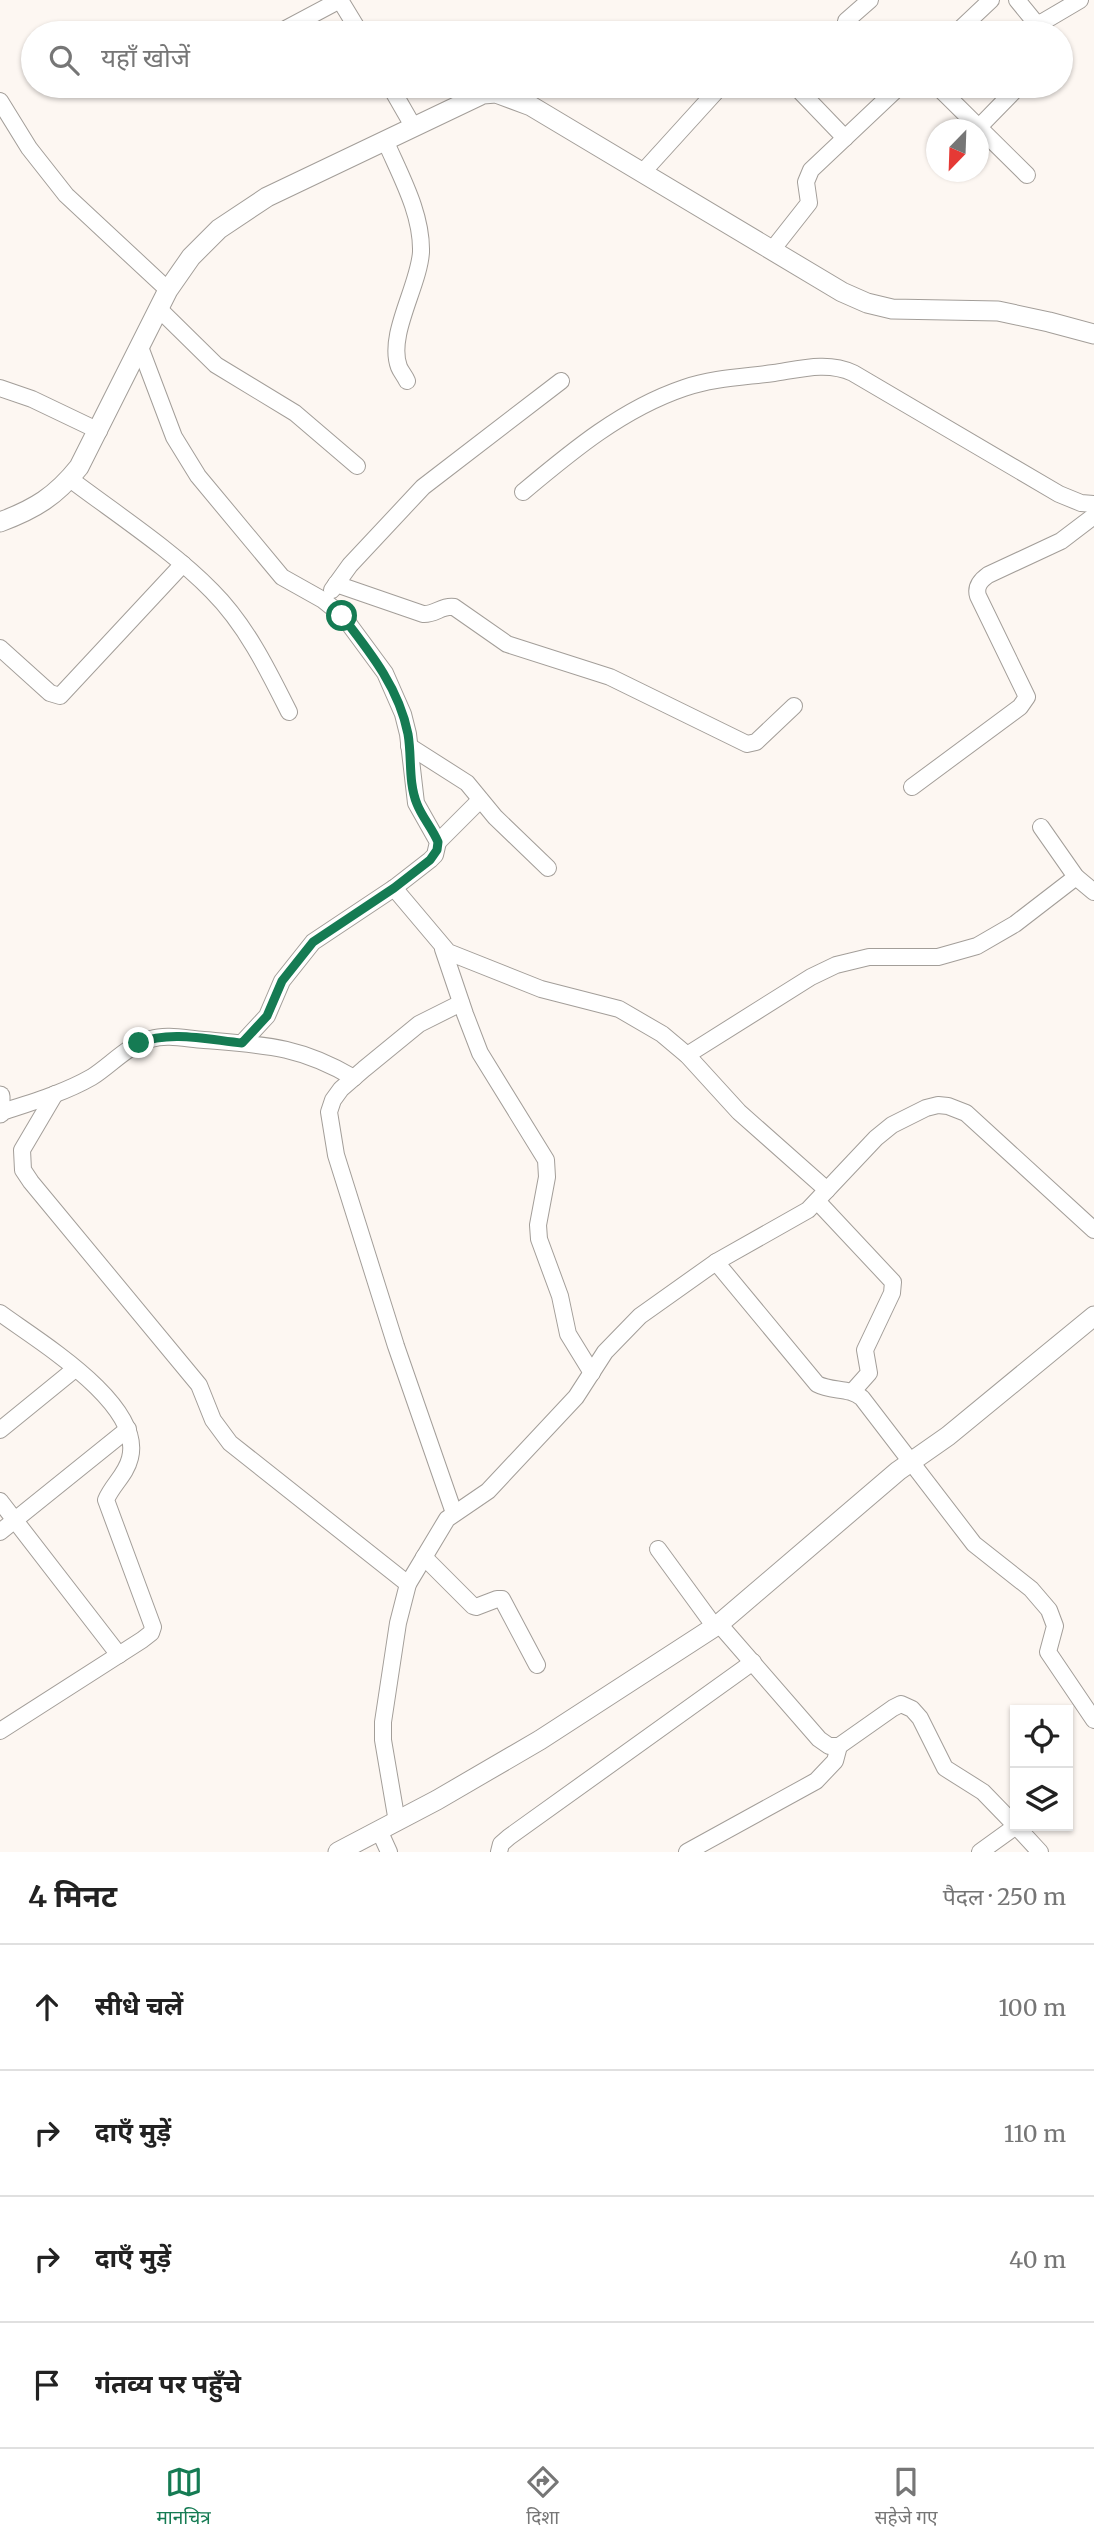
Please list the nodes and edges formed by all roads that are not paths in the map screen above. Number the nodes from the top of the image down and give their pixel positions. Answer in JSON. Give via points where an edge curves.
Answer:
{"nodes":[{"id":1,"x":340,"y":0,"type":"edge"},
{"id":2,"x":870,"y":0,"type":"edge"},
{"id":3,"x":991,"y":0,"type":"edge"},
{"id":4,"x":1017,"y":0,"type":"edge"},
{"id":5,"x":1080,"y":0,"type":"edge"},
{"id":6,"x":301,"y":21,"type":"edge"},
{"id":7,"x":353,"y":21,"type":"edge"},
{"id":8,"x":846,"y":21,"type":"dead end"},
{"id":9,"x":969,"y":21,"type":"edge"},
{"id":10,"x":1034,"y":21,"type":"edge"},
{"id":11,"x":1046,"y":21,"type":"edge"},
{"id":12,"x":397,"y":98,"type":"edge"},
{"id":13,"x":474,"y":98,"type":"edge"},
{"id":14,"x":509,"y":98,"type":"edge"},
{"id":15,"x":710,"y":98,"type":"edge"},
{"id":16,"x":807,"y":98,"type":"edge"},
{"id":17,"x":887,"y":98,"type":"edge"},
{"id":18,"x":949,"y":98,"type":"edge"},
{"id":19,"x":1007,"y":98,"type":"edge"},
{"id":20,"x":0,"y":101,"type":"edge"},
{"id":21,"x":971,"y":119,"type":"edge"},
{"id":22,"x":987,"y":119,"type":"edge"},
{"id":23,"x":413,"y":126,"type":"junction"},
{"id":24,"x":989,"y":137,"type":"edge"},
{"id":25,"x":845,"y":138,"type":"junction"},
{"id":26,"x":386,"y":140,"type":"junction"},
{"id":27,"x":642,"y":173,"type":"junction"},
{"id":28,"x":1027,"y":175,"type":"dead end"},
{"id":29,"x":772,"y":250,"type":"junction"},
{"id":30,"x":168,"y":290,"type":"junction"},
{"id":31,"x":159,"y":309,"type":"junction"},
{"id":32,"x":1094,"y":334,"type":"edge"},
{"id":33,"x":140,"y":347,"type":"junction"},
{"id":34,"x":407,"y":381,"type":"dead end"},
{"id":35,"x":561,"y":381,"type":"dead end"},
{"id":36,"x":0,"y":388,"type":"edge"},
{"id":37,"x":99,"y":431,"type":"junction"},
{"id":38,"x":357,"y":466,"type":"dead end"},
{"id":39,"x":70,"y":479,"type":"junction"},
{"id":40,"x":523,"y":492,"type":"dead end"},
{"id":41,"x":1094,"y":504,"type":"edge"},
{"id":42,"x":1094,"y":516,"type":"edge"},
{"id":43,"x":0,"y":522,"type":"edge"},
{"id":44,"x":183,"y":564,"type":"junction"},
{"id":45,"x":336,"y":584,"type":"junction"},
{"id":46,"x":323,"y":600,"type":"junction"},
{"id":47,"x":0,"y":648,"type":"edge"},
{"id":48,"x":794,"y":706,"type":"dead end"},
{"id":49,"x":289,"y":712,"type":"dead end"},
{"id":50,"x":409,"y":746,"type":"junction"},
{"id":51,"x":912,"y":787,"type":"dead end"},
{"id":52,"x":480,"y":800,"type":"junction"},
{"id":53,"x":1041,"y":827,"type":"dead end"},
{"id":54,"x":438,"y":842,"type":"junction"},
{"id":55,"x":548,"y":868,"type":"dead end"},
{"id":56,"x":1076,"y":877,"type":"junction"},
{"id":57,"x":394,"y":888,"type":"junction"},
{"id":58,"x":1094,"y":892,"type":"edge"},
{"id":59,"x":443,"y":948,"type":"junction"},
{"id":60,"x":461,"y":1003,"type":"junction"},
{"id":61,"x":242,"y":1043,"type":"junction"},
{"id":62,"x":687,"y":1055,"type":"junction"},
{"id":63,"x":354,"y":1078,"type":"junction"},
{"id":64,"x":55,"y":1094,"type":"junction"},
{"id":65,"x":1,"y":1107,"type":"edge"},
{"id":66,"x":823,"y":1196,"type":"junction"},
{"id":67,"x":1094,"y":1230,"type":"edge"},
{"id":68,"x":716,"y":1262,"type":"junction"},
{"id":69,"x":0,"y":1312,"type":"edge"},
{"id":70,"x":1094,"y":1315,"type":"edge"},
{"id":71,"x":75,"y":1369,"type":"junction"},
{"id":72,"x":592,"y":1373,"type":"junction"},
{"id":73,"x":853,"y":1391,"type":"junction"},
{"id":74,"x":128,"y":1429,"type":"junction"},
{"id":75,"x":0,"y":1430,"type":"edge"},
{"id":76,"x":911,"y":1460,"type":"junction"},
{"id":77,"x":0,"y":1502,"type":"edge"},
{"id":78,"x":454,"y":1513,"type":"junction"},
{"id":79,"x":15,"y":1520,"type":"junction"},
{"id":80,"x":0,"y":1532,"type":"edge"},
{"id":81,"x":658,"y":1549,"type":"dead end"},
{"id":82,"x":424,"y":1557,"type":"junction"},
{"id":83,"x":408,"y":1584,"type":"junction"},
{"id":84,"x":717,"y":1625,"type":"junction"},
{"id":85,"x":119,"y":1655,"type":"junction"},
{"id":86,"x":753,"y":1662,"type":"junction"},
{"id":87,"x":537,"y":1665,"type":"dead end"},
{"id":88,"x":1094,"y":1720,"type":"edge"},
{"id":89,"x":0,"y":1731,"type":"edge"},
{"id":90,"x":839,"y":1746,"type":"junction"},
{"id":91,"x":1010,"y":1820,"type":"edge"},
{"id":92,"x":388,"y":1826,"type":"junction"},
{"id":93,"x":1010,"y":1830,"type":"edge"},
{"id":94,"x":1021,"y":1831,"type":"edge"},
{"id":95,"x":338,"y":1852,"type":"edge"},
{"id":96,"x":388,"y":1852,"type":"edge"},
{"id":97,"x":499,"y":1852,"type":"edge"},
{"id":98,"x":687,"y":1852,"type":"edge"},
{"id":99,"x":980,"y":1852,"type":"edge"},
{"id":100,"x":1040,"y":1852,"type":"edge"}],
"edges":[{"from":1,"to":6,"type":"street"},
{"from":1,"to":7,"type":"street"},
{"from":2,"to":8,"type":"street"},
{"from":3,"to":9,"type":"street"},
{"from":4,"to":10,"type":"street"},
{"from":5,"to":11,"type":"street"},
{"from":12,"to":23,"type":"street"},
{"from":13,"to":23,"type":"street"},
{"from":14,"to":27,"type":"street","via":[[531,106]]},
{"from":15,"to":27,"type":"street"},
{"from":16,"to":25,"type":"street"},
{"from":17,"to":25,"type":"street"},
{"from":18,"to":21,"type":"street"},
{"from":19,"to":22,"type":"street"},
{"from":20,"to":30,"type":"street","via":[[66,195]]},
{"from":23,"to":26,"type":"street"},
{"from":24,"to":28,"type":"street"},
{"from":25,"to":29,"type":"street","via":[[808,175],[809,202]]},
{"from":26,"to":30,"type":"street","via":[[241,213],[191,257]]},
{"from":26,"to":34,"type":"street","via":[[420,234],[419,268],[397,343],[399,366]]},
{"from":27,"to":29,"type":"street"},
{"from":29,"to":32,"type":"street","via":[[867,303],[892,309],[998,311]]},
{"from":30,"to":31,"type":"street"},
{"from":31,"to":33,"type":"street"},
{"from":31,"to":38,"type":"street","via":[[216,365],[295,413]]},
{"from":33,"to":37,"type":"street"},
{"from":33,"to":46,"type":"street","via":[[174,438],[198,476],[282,577]]},
{"from":35,"to":45,"type":"street","via":[[424,487]]},
{"from":36,"to":37,"type":"street"},
{"from":37,"to":39,"type":"street"},
{"from":39,"to":43,"type":"street","via":[[37,506]]},
{"from":39,"to":44,"type":"street"},
{"from":40,"to":41,"type":"street","via":[[604,428],[670,393],[709,382],[825,366],[853,373],[1059,494]]},
{"from":42,"to":51,"type":"street","via":[[1072,534],[979,583],[978,596],[1027,697],[1020,707]]},
{"from":44,"to":47,"type":"street","via":[[60,696],[50,693]]},
{"from":44,"to":49,"type":"street","via":[[240,625]]},
{"from":45,"to":46,"type":"street"},
{"from":45,"to":48,"type":"street","via":[[423,614],[454,607],[506,644],[610,677],[747,744],[756,742]]},
{"from":46,"to":50,"type":"street","via":[[342,616],[385,673]]},
{"from":50,"to":52,"type":"street","via":[[467,783]]},
{"from":50,"to":54,"type":"street","via":[[416,803]]},
{"from":52,"to":54,"type":"street"},
{"from":52,"to":55,"type":"street"},
{"from":53,"to":56,"type":"street"},
{"from":54,"to":57,"type":"street","via":[[430,860]]},
{"from":56,"to":58,"type":"street"},
{"from":56,"to":62,"type":"street","via":[[1015,924],[977,946],[938,957],[869,957],[836,965]]},
{"from":57,"to":59,"type":"street"},
{"from":57,"to":61,"type":"street","via":[[313,942],[282,981],[267,1016]]},
{"from":59,"to":60,"type":"street"},
{"from":59,"to":62,"type":"street","via":[[541,989],[619,1009]]},
{"from":60,"to":63,"type":"street","via":[[419,1024]]},
{"from":60,"to":72,"type":"street","via":[[480,1053],[546,1160],[539,1240],[560,1296],[568,1334]]},
{"from":61,"to":63,"type":"street","via":[[312,1056]]},
{"from":61,"to":64,"type":"street","via":[[151,1038]]},
{"from":62,"to":66,"type":"street"},
{"from":63,"to":78,"type":"street","via":[[333,1100],[329,1112],[335,1155]]},
{"from":64,"to":65,"type":"street"},
{"from":64,"to":83,"type":"street","via":[[22,1150],[23,1170],[31,1182],[199,1385],[213,1420],[230,1443]]},
{"from":66,"to":67,"type":"street","via":[[892,1125],[926,1108],[948,1105],[966,1113]]},
{"from":66,"to":68,"type":"street","via":[[802,1214]]},
{"from":66,"to":73,"type":"street","via":[[893,1282],[865,1350],[869,1373]]},
{"from":68,"to":72,"type":"street","via":[[640,1316]]},
{"from":68,"to":73,"type":"street","via":[[817,1384]]},
{"from":69,"to":71,"type":"street"},
{"from":70,"to":76,"type":"street","via":[[948,1436]]},
{"from":71,"to":74,"type":"street","via":[[119,1411]]},
{"from":71,"to":75,"type":"street"},
{"from":72,"to":78,"type":"street","via":[[576,1397],[488,1491]]},
{"from":73,"to":76,"type":"street"},
{"from":74,"to":79,"type":"street"},
{"from":74,"to":85,"type":"street","via":[[130,1459],[106,1500],[153,1627]]},
{"from":76,"to":84,"type":"street"},
{"from":76,"to":88,"type":"street","via":[[974,1544],[1049,1610],[1055,1626],[1048,1652]]},
{"from":77,"to":79,"type":"street"},
{"from":78,"to":82,"type":"street"},
{"from":79,"to":80,"type":"street"},
{"from":79,"to":85,"type":"street"},
{"from":81,"to":84,"type":"street"},
{"from":82,"to":83,"type":"street"},
{"from":82,"to":87,"type":"street","via":[[473,1606],[502,1599]]},
{"from":83,"to":92,"type":"street","via":[[383,1722]]},
{"from":84,"to":86,"type":"street"},
{"from":84,"to":92,"type":"street","via":[[540,1740]]},
{"from":85,"to":89,"type":"street"},
{"from":86,"to":90,"type":"street","via":[[819,1739]]},
{"from":86,"to":97,"type":"street","via":[[509,1837]]},
{"from":90,"to":91,"type":"street","via":[[901,1704],[920,1718],[945,1768],[983,1792]]},
{"from":90,"to":98,"type":"street","via":[[835,1761],[816,1781]]},
{"from":92,"to":95,"type":"street"},
{"from":92,"to":96,"type":"street"},
{"from":93,"to":99,"type":"street"},
{"from":94,"to":100,"type":"street"}]}
